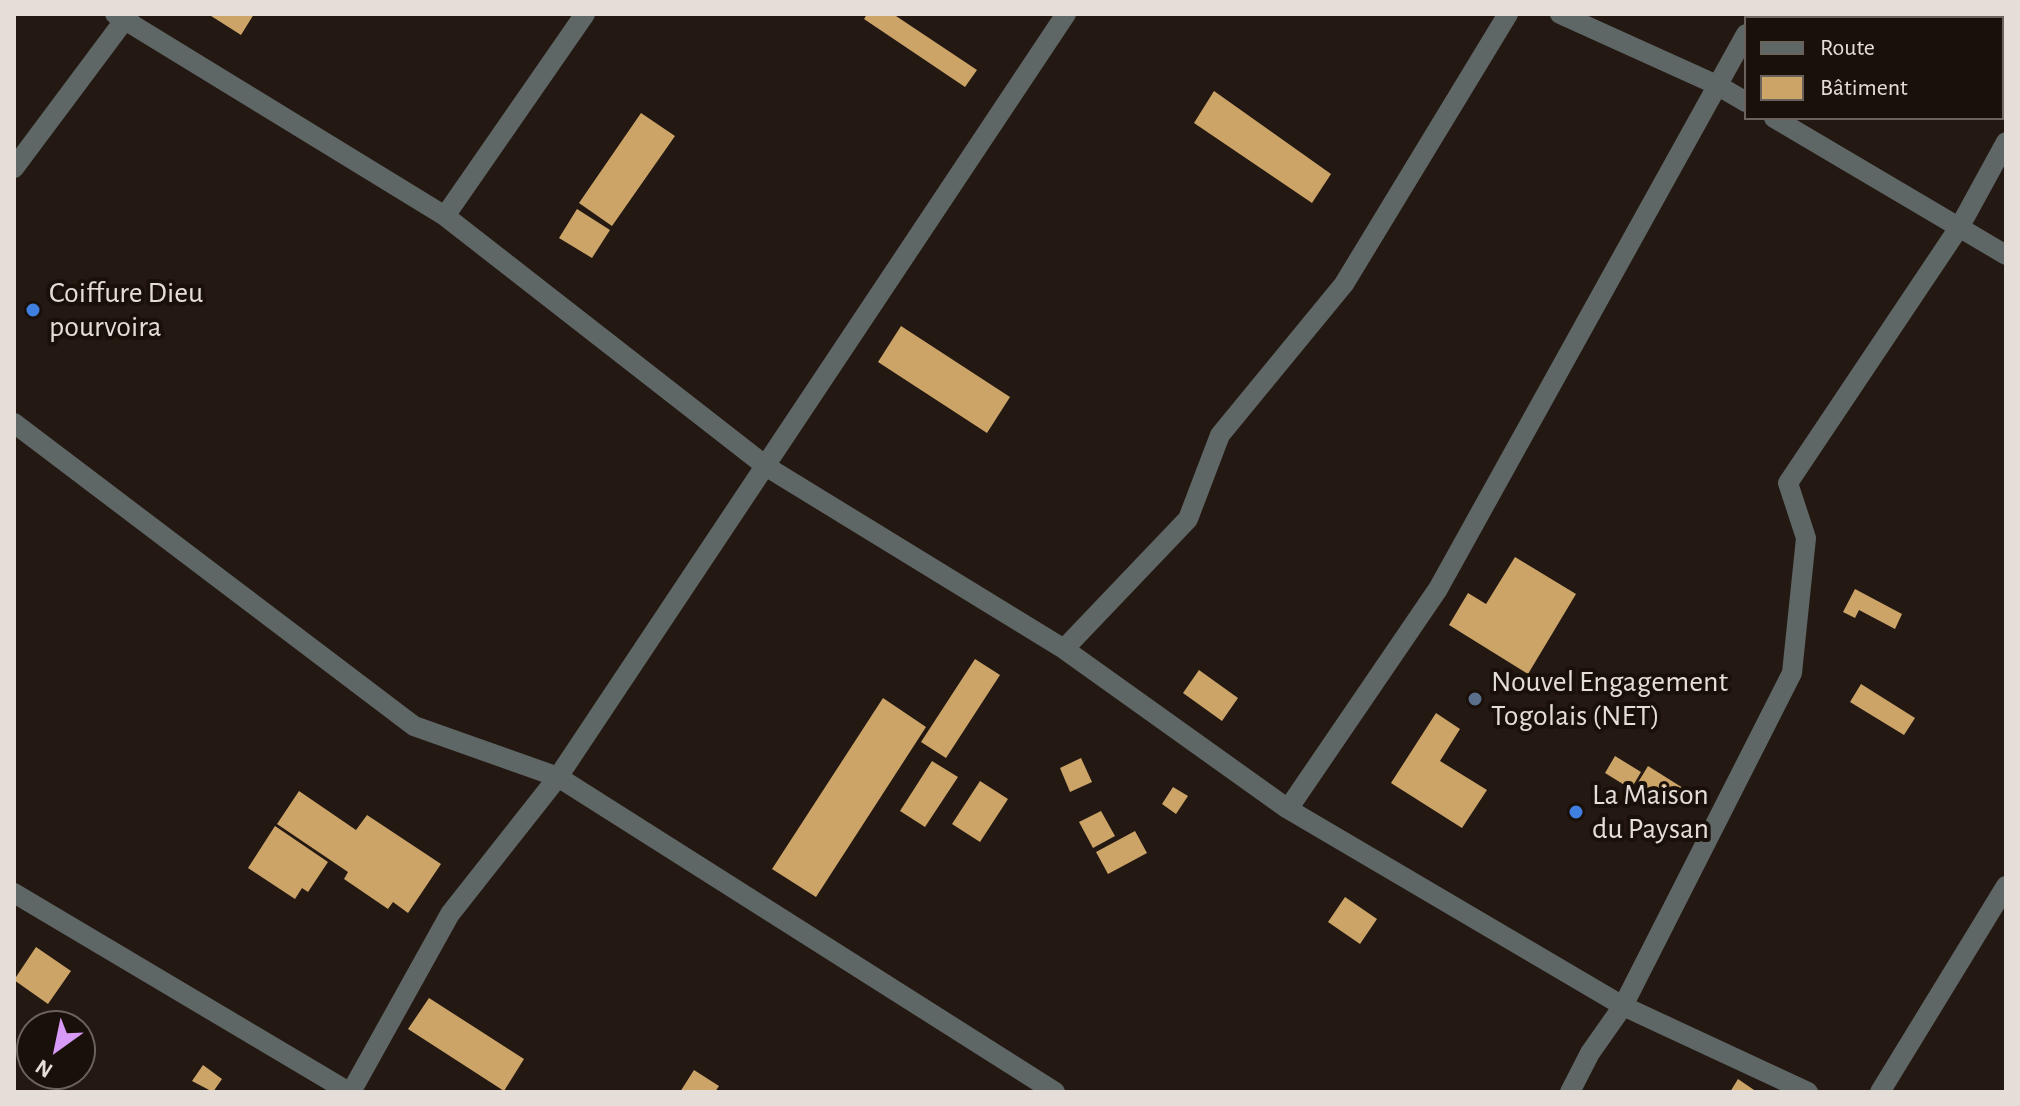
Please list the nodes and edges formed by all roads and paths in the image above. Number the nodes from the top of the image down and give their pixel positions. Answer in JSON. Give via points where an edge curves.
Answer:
{"nodes":[{"id":1,"x":585,"y":14,"type":"edge"},
{"id":2,"x":1066,"y":14,"type":"edge"},
{"id":3,"x":1508,"y":14,"type":"edge"},
{"id":4,"x":1560,"y":14,"type":"edge"},
{"id":5,"x":123,"y":16,"type":"edge"},
{"id":6,"x":1744,"y":38,"type":"edge"},
{"id":7,"x":1717,"y":85,"type":"junction"},
{"id":8,"x":1744,"y":101,"type":"edge"},
{"id":9,"x":1777,"y":120,"type":"edge"},
{"id":10,"x":2006,"y":142,"type":"edge"},
{"id":11,"x":14,"y":168,"type":"edge"},
{"id":12,"x":445,"y":216,"type":"junction"},
{"id":13,"x":1960,"y":226,"type":"junction"},
{"id":14,"x":2006,"y":255,"type":"edge"},
{"id":15,"x":14,"y":423,"type":"edge"},
{"id":16,"x":767,"y":467,"type":"junction"},
{"id":17,"x":1064,"y":649,"type":"junction"},
{"id":18,"x":558,"y":777,"type":"junction"},
{"id":19,"x":1288,"y":809,"type":"junction"},
{"id":20,"x":2006,"y":886,"type":"edge"},
{"id":21,"x":14,"y":893,"type":"edge"},
{"id":22,"x":1623,"y":1006,"type":"junction"},
{"id":23,"x":350,"y":1092,"type":"edge"},
{"id":24,"x":1055,"y":1092,"type":"edge"},
{"id":25,"x":1570,"y":1092,"type":"edge"},
{"id":26,"x":1808,"y":1092,"type":"edge"},
{"id":27,"x":1880,"y":1092,"type":"edge"}],
"edges":[{"from":1,"to":12,"type":"street"},
{"from":2,"to":16,"type":"street"},
{"from":3,"to":17,"type":"street","via":[[1344,284],[1220,435],[1188,519]]},
{"from":4,"to":7,"type":"street"},
{"from":5,"to":11,"type":"street"},
{"from":5,"to":12,"type":"street"},
{"from":6,"to":7,"type":"street"},
{"from":7,"to":8,"type":"street"},
{"from":7,"to":19,"type":"street","via":[[1438,589]]},
{"from":9,"to":13,"type":"street"},
{"from":10,"to":13,"type":"street"},
{"from":12,"to":16,"type":"street"},
{"from":13,"to":14,"type":"street"},
{"from":13,"to":22,"type":"street","via":[[1788,483],[1806,538],[1792,673]]},
{"from":15,"to":18,"type":"street","via":[[414,726]]},
{"from":16,"to":17,"type":"street"},
{"from":16,"to":18,"type":"street"},
{"from":17,"to":19,"type":"street"},
{"from":18,"to":23,"type":"street","via":[[450,914]]},
{"from":18,"to":24,"type":"street"},
{"from":19,"to":22,"type":"street"},
{"from":20,"to":27,"type":"street"},
{"from":21,"to":23,"type":"street"},
{"from":22,"to":25,"type":"street"},
{"from":22,"to":26,"type":"street"}]}
